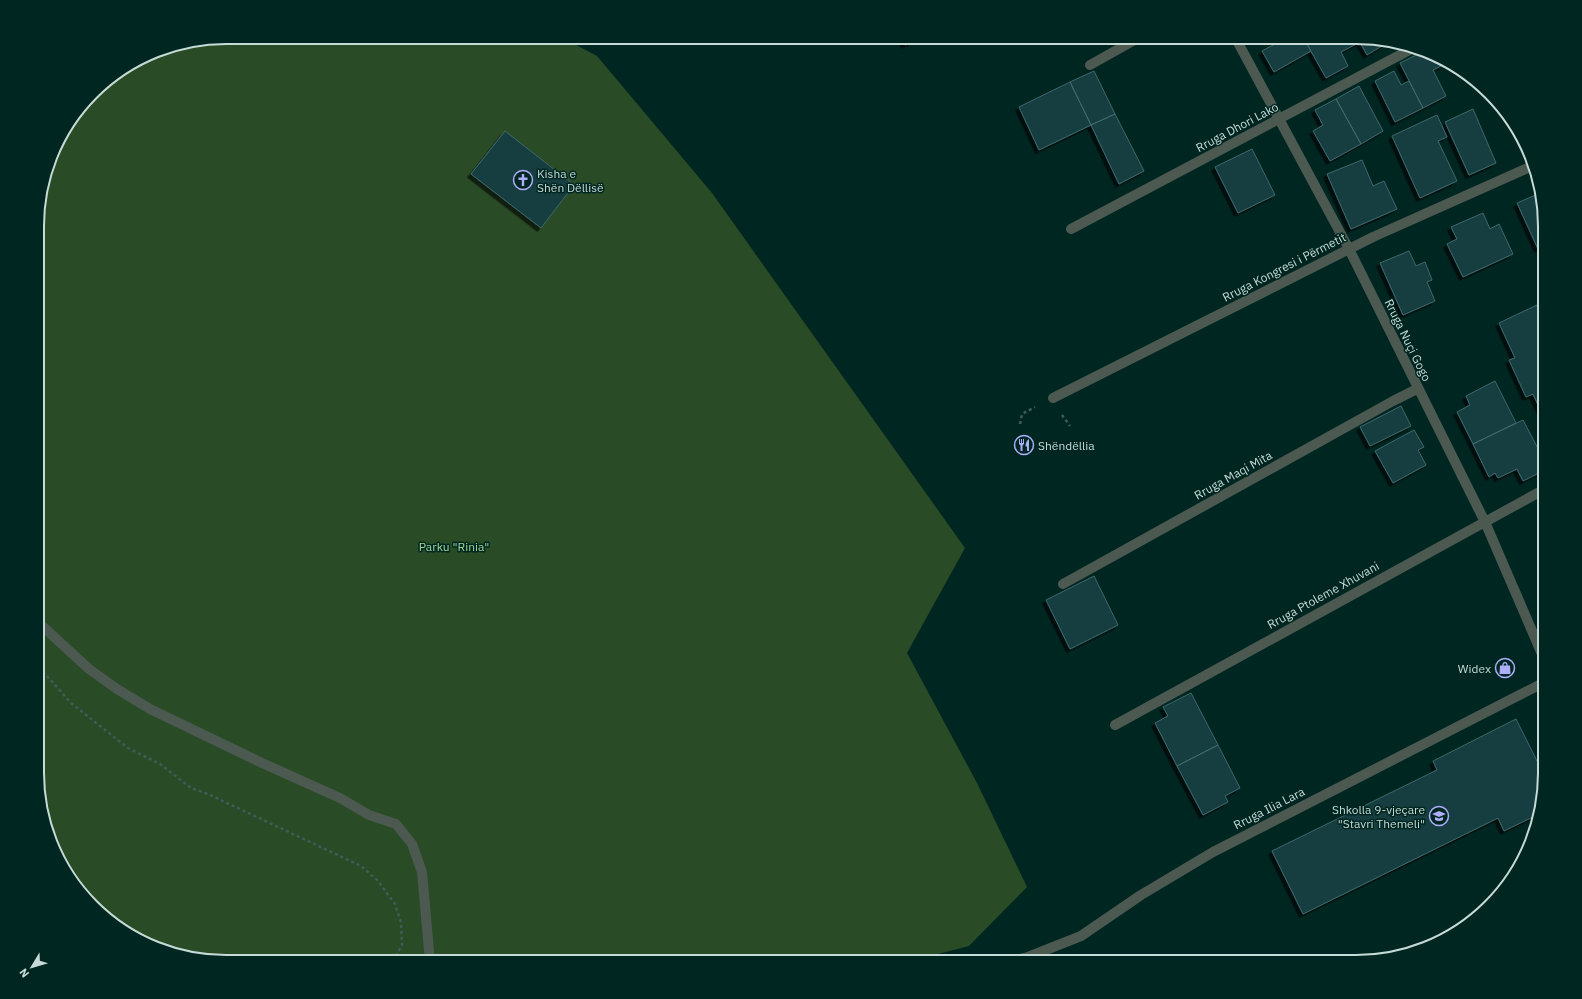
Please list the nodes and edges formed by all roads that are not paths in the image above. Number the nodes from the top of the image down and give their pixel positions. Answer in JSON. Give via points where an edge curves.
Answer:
{"nodes":[{"id":1,"x":1128,"y":44,"type":"edge"},
{"id":2,"x":1239,"y":44,"type":"edge"},
{"id":3,"x":1407,"y":51,"type":"edge"},
{"id":4,"x":1090,"y":65,"type":"dead end"},
{"id":5,"x":1279,"y":119,"type":"junction"},
{"id":6,"x":1528,"y":168,"type":"edge"},
{"id":7,"x":1071,"y":229,"type":"dead end"},
{"id":8,"x":1349,"y":249,"type":"junction"},
{"id":9,"x":1417,"y":389,"type":"junction"},
{"id":10,"x":1053,"y":398,"type":"road end"},
{"id":11,"x":1538,"y":493,"type":"edge"},
{"id":12,"x":1485,"y":522,"type":"junction"},
{"id":13,"x":1063,"y":584,"type":"dead end"},
{"id":14,"x":44,"y":628,"type":"edge"},
{"id":15,"x":1538,"y":645,"type":"edge"},
{"id":16,"x":1538,"y":686,"type":"edge"},
{"id":17,"x":1115,"y":725,"type":"dead end"},
{"id":18,"x":429,"y":955,"type":"edge"},
{"id":19,"x":1033,"y":955,"type":"edge"}],
"edges":[{"from":1,"to":4,"type":"street"},
{"from":2,"to":5,"type":"street","name":"Rruga Nuçi Gogo"},
{"from":3,"to":5,"type":"street","name":"Rruga Dhori Lako"},
{"from":5,"to":7,"type":"street","name":"Rruga Dhori Lako"},
{"from":5,"to":8,"type":"street","name":"Rruga Nuçi Gogo"},
{"from":6,"to":8,"type":"street","name":"Rruga Kongresi i Përmetit"},
{"from":8,"to":9,"type":"street","name":"Rruga Nuçi Gogo"},
{"from":8,"to":10,"type":"street","name":"Rruga Kongresi i Përmetit"},
{"from":9,"to":12,"type":"street","name":"Rruga Nuçi Gogo"},
{"from":9,"to":13,"type":"street","name":"Rruga Maqi Mita"},
{"from":11,"to":12,"type":"street","name":"Rruga Ptoleme Xhuvani"},
{"from":12,"to":15,"type":"street","name":"Rruga Nuçi Gogo"},
{"from":12,"to":17,"type":"street","name":"Rruga Ptoleme Xhuvani"},
{"from":14,"to":18,"type":"street","via":[[89,669],[150,708],[340,798],[369,816],[396,824],[412,844],[422,872]]},
{"from":16,"to":19,"type":"street","name":"Rruga Ilia Lara","via":[[1213,852],[1140,895],[1081,936]]}]}
